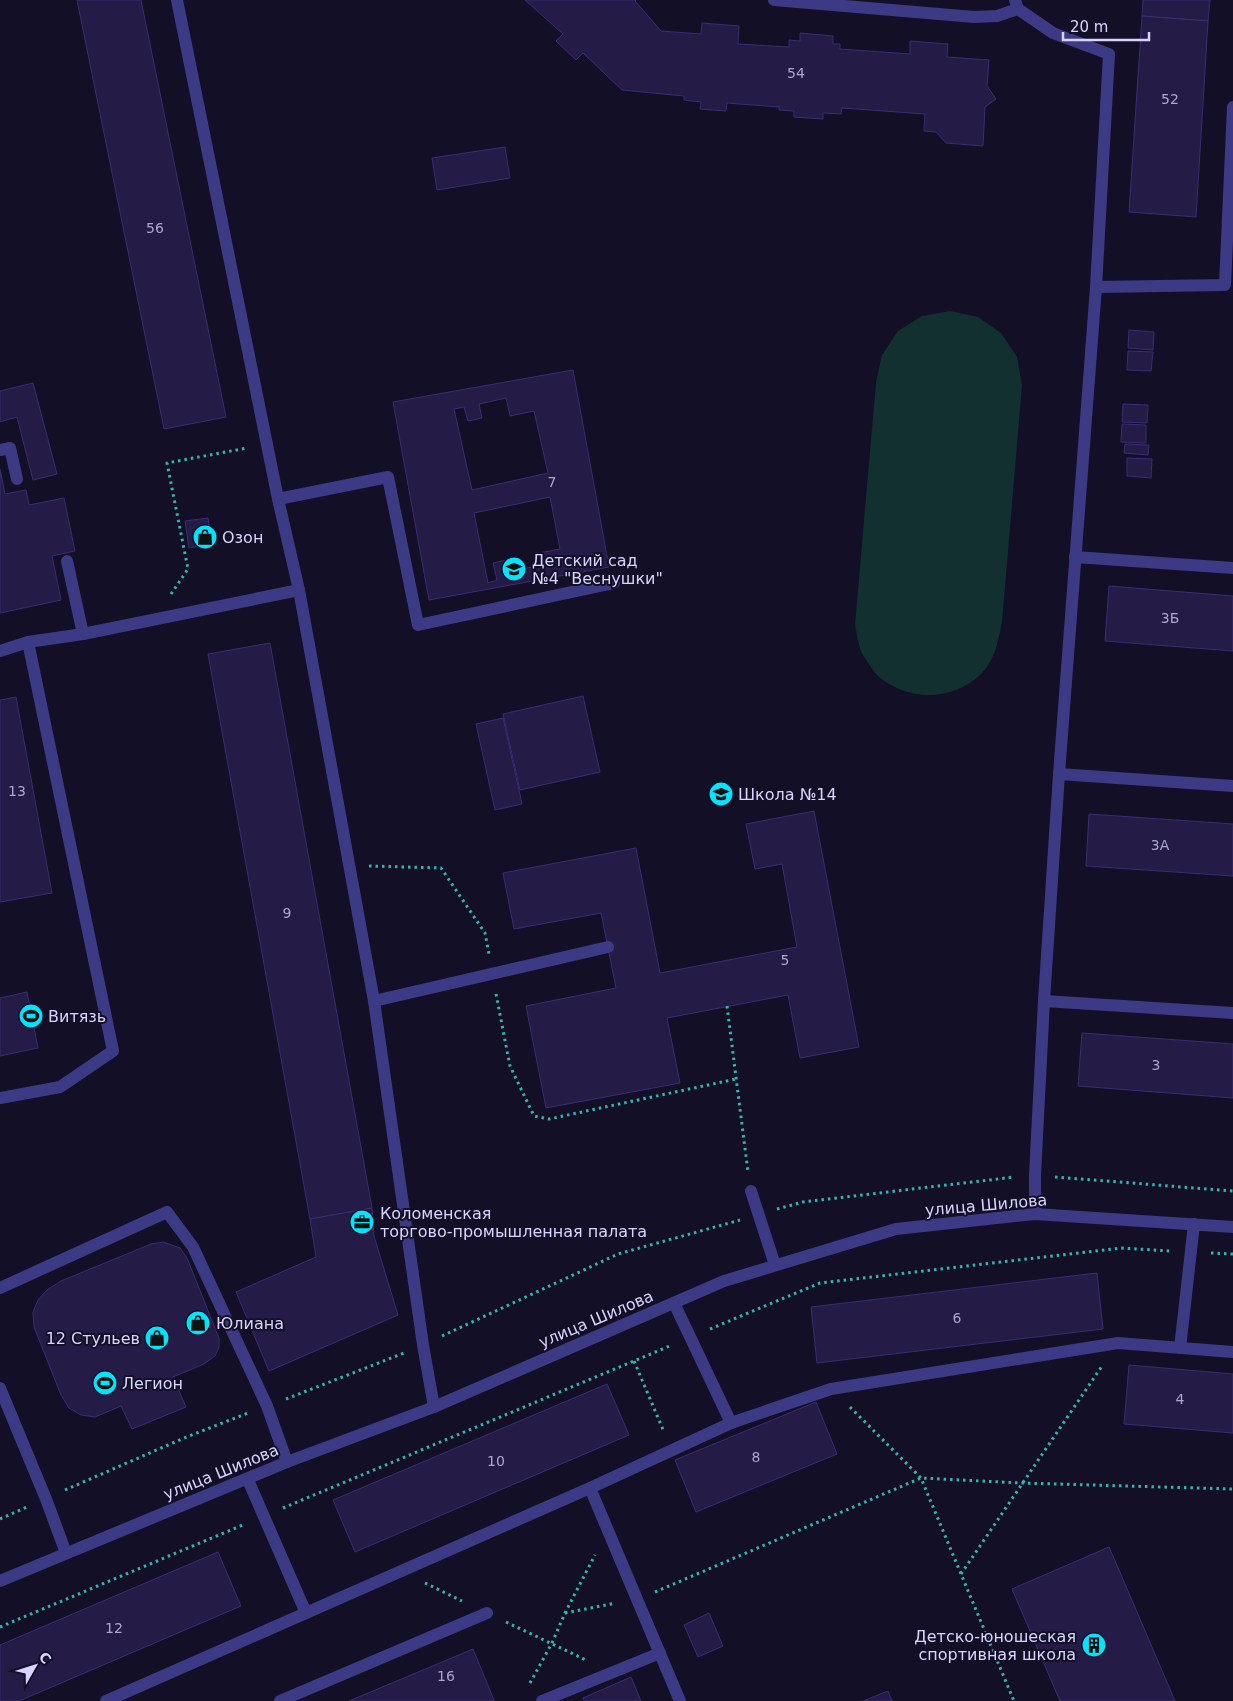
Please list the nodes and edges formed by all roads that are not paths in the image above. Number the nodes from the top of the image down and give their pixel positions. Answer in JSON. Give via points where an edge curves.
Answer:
{"nodes":[{"id":1,"x":177,"y":0,"type":"edge"},
{"id":2,"x":774,"y":0,"type":"edge"},
{"id":3,"x":1016,"y":5,"type":"edge"},
{"id":4,"x":1233,"y":107,"type":"edge"},
{"id":5,"x":1096,"y":287,"type":"junction"},
{"id":6,"x":0,"y":450,"type":"edge"},
{"id":7,"x":17,"y":479,"type":"dead end"},
{"id":8,"x":278,"y":500,"type":"junction"},
{"id":9,"x":1075,"y":557,"type":"junction"},
{"id":10,"x":67,"y":560,"type":"dead end"},
{"id":11,"x":1233,"y":568,"type":"edge"},
{"id":12,"x":614,"y":583,"type":"dead end"},
{"id":13,"x":299,"y":590,"type":"junction"},
{"id":14,"x":83,"y":634,"type":"junction"},
{"id":15,"x":28,"y":642,"type":"junction"},
{"id":16,"x":0,"y":651,"type":"edge"},
{"id":17,"x":1058,"y":774,"type":"junction"},
{"id":18,"x":1233,"y":786,"type":"edge"},
{"id":19,"x":608,"y":947,"type":"dead end"},
{"id":20,"x":374,"y":1001,"type":"junction"},
{"id":21,"x":1044,"y":1001,"type":"junction"},
{"id":22,"x":1233,"y":1012,"type":"edge"},
{"id":23,"x":0,"y":1098,"type":"edge"},
{"id":24,"x":751,"y":1191,"type":"road end"},
{"id":25,"x":1035,"y":1214,"type":"junction"},
{"id":26,"x":1194,"y":1224,"type":"junction"},
{"id":27,"x":1233,"y":1227,"type":"edge"},
{"id":28,"x":775,"y":1265,"type":"junction"},
{"id":29,"x":0,"y":1288,"type":"edge"},
{"id":30,"x":674,"y":1303,"type":"junction"},
{"id":31,"x":1180,"y":1348,"type":"junction"},
{"id":32,"x":1233,"y":1352,"type":"edge"},
{"id":33,"x":0,"y":1388,"type":"edge"},
{"id":34,"x":434,"y":1407,"type":"junction"},
{"id":35,"x":731,"y":1424,"type":"junction"},
{"id":36,"x":287,"y":1462,"type":"junction"},
{"id":37,"x":248,"y":1480,"type":"junction"},
{"id":38,"x":590,"y":1488,"type":"junction"},
{"id":39,"x":66,"y":1553,"type":"junction"},
{"id":40,"x":0,"y":1581,"type":"edge"},
{"id":41,"x":306,"y":1612,"type":"junction"},
{"id":42,"x":487,"y":1613,"type":"dead end"},
{"id":43,"x":660,"y":1653,"type":"junction"},
{"id":44,"x":133,"y":1696,"type":"edge"},
{"id":45,"x":106,"y":1701,"type":"edge"},
{"id":46,"x":280,"y":1701,"type":"edge"},
{"id":47,"x":542,"y":1701,"type":"edge"},
{"id":48,"x":680,"y":1701,"type":"edge"}],
"edges":[{"from":1,"to":8,"type":"street"},
{"from":2,"to":3,"type":"street","via":[[974,17],[997,16]]},
{"from":3,"to":5,"type":"street","via":[[1053,33],[1109,54]]},
{"from":4,"to":5,"type":"street","via":[[1225,285]]},
{"from":5,"to":9,"type":"street"},
{"from":6,"to":7,"type":"street","via":[[10,448]]},
{"from":8,"to":12,"type":"street","via":[[388,477],[418,625]]},
{"from":8,"to":13,"type":"street"},
{"from":9,"to":11,"type":"street"},
{"from":9,"to":17,"type":"street"},
{"from":10,"to":14,"type":"street"},
{"from":13,"to":14,"type":"street"},
{"from":13,"to":20,"type":"street"},
{"from":14,"to":15,"type":"street"},
{"from":15,"to":16,"type":"street"},
{"from":15,"to":23,"type":"street","via":[[114,1051],[60,1086]]},
{"from":17,"to":18,"type":"street"},
{"from":17,"to":21,"type":"street"},
{"from":19,"to":20,"type":"street"},
{"from":20,"to":34,"type":"street"},
{"from":21,"to":22,"type":"street"},
{"from":21,"to":25,"type":"street"},
{"from":24,"to":28,"type":"street"},
{"from":25,"to":26,"type":"street","name":"улица Шилова"},
{"from":25,"to":28,"type":"street","name":"улица Шилова","via":[[896,1229]]},
{"from":26,"to":27,"type":"street","name":"улица Шилова"},
{"from":26,"to":31,"type":"street"},
{"from":28,"to":30,"type":"street","name":"улица Шилова","via":[[724,1280]]},
{"from":29,"to":36,"type":"street","via":[[167,1212],[193,1247],[268,1406]]},
{"from":30,"to":34,"type":"street","name":"улица Шилова"},
{"from":30,"to":35,"type":"street"},
{"from":31,"to":32,"type":"street"},
{"from":31,"to":35,"type":"street","via":[[1118,1343],[831,1389]]},
{"from":33,"to":39,"type":"street"},
{"from":34,"to":36,"type":"street","name":"улица Шилова"},
{"from":35,"to":38,"type":"street"},
{"from":36,"to":37,"type":"street","name":"улица Шилова"},
{"from":37,"to":39,"type":"street","name":"улица Шилова"},
{"from":37,"to":41,"type":"street"},
{"from":38,"to":41,"type":"street"},
{"from":38,"to":43,"type":"street"},
{"from":39,"to":40,"type":"street","name":"улица Шилова"},
{"from":41,"to":44,"type":"street"},
{"from":42,"to":46,"type":"street"},
{"from":43,"to":47,"type":"street"},
{"from":43,"to":48,"type":"street"},
{"from":44,"to":45,"type":"street"}]}
